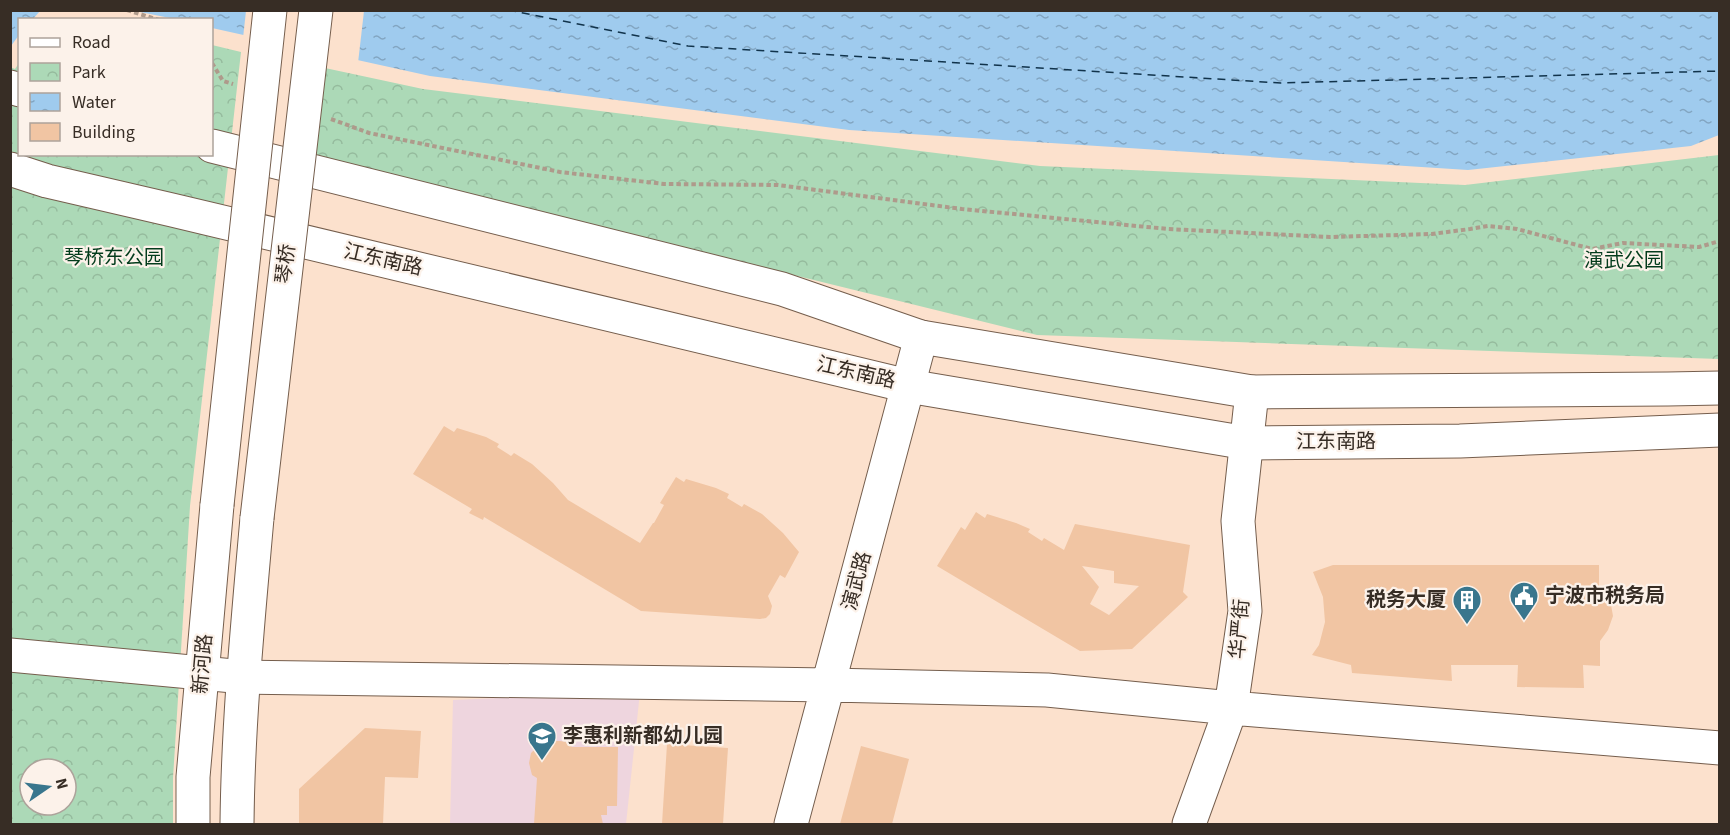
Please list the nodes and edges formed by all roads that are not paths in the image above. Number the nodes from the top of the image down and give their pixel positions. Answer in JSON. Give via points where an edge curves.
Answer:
{"nodes":[{"id":1,"x":270,"y":10,"type":"edge"},
{"id":2,"x":316,"y":10,"type":"edge"},
{"id":3,"x":213,"y":146,"type":"edge"},
{"id":4,"x":10,"y":169,"type":"edge"},
{"id":5,"x":921,"y":337,"type":"junction"},
{"id":6,"x":908,"y":386,"type":"junction"},
{"id":7,"x":1719,"y":388,"type":"edge"},
{"id":8,"x":1252,"y":392,"type":"junction"},
{"id":9,"x":1719,"y":430,"type":"edge"},
{"id":10,"x":1247,"y":443,"type":"junction"},
{"id":11,"x":10,"y":655,"type":"edge"},
{"id":12,"x":202,"y":672,"type":"junction"},
{"id":13,"x":244,"y":677,"type":"junction"},
{"id":14,"x":829,"y":685,"type":"junction"},
{"id":15,"x":1231,"y":708,"type":"junction"},
{"id":16,"x":1719,"y":748,"type":"edge"},
{"id":17,"x":193,"y":825,"type":"edge"},
{"id":18,"x":237,"y":825,"type":"edge"},
{"id":19,"x":791,"y":825,"type":"edge"},
{"id":20,"x":1189,"y":825,"type":"edge"}],
"edges":[{"from":1,"to":12,"type":"main road","name":"新河路","bridge":true},
{"from":2,"to":13,"type":"main road","name":"琴桥","bridge":true,"via":[[257,518]]},
{"from":3,"to":5,"type":"main road","via":[[782,289]]},
{"from":4,"to":6,"type":"main road","name":"江东南路"},
{"from":5,"to":6,"type":"main road","name":"演武路"},
{"from":5,"to":8,"type":"main road"},
{"from":6,"to":10,"type":"main road","name":"江东南路"},
{"from":6,"to":14,"type":"main road","name":"演武路"},
{"from":7,"to":8,"type":"main road"},
{"from":8,"to":10,"type":"main road","name":"华严街"},
{"from":9,"to":10,"type":"main road","name":"江东南路","via":[[1460,441]]},
{"from":10,"to":15,"type":"main road","name":"华严街","via":[[1238,521],[1245,611]]},
{"from":11,"to":12,"type":"main road"},
{"from":12,"to":13,"type":"main road"},
{"from":12,"to":17,"type":"main road","name":"新河路"},
{"from":13,"to":14,"type":"main road"},
{"from":13,"to":18,"type":"main road"},
{"from":14,"to":15,"type":"main road","via":[[1047,690]]},
{"from":14,"to":19,"type":"main road","name":"演武路"},
{"from":15,"to":16,"type":"main road"},
{"from":15,"to":20,"type":"main road","name":"华严街"}]}
